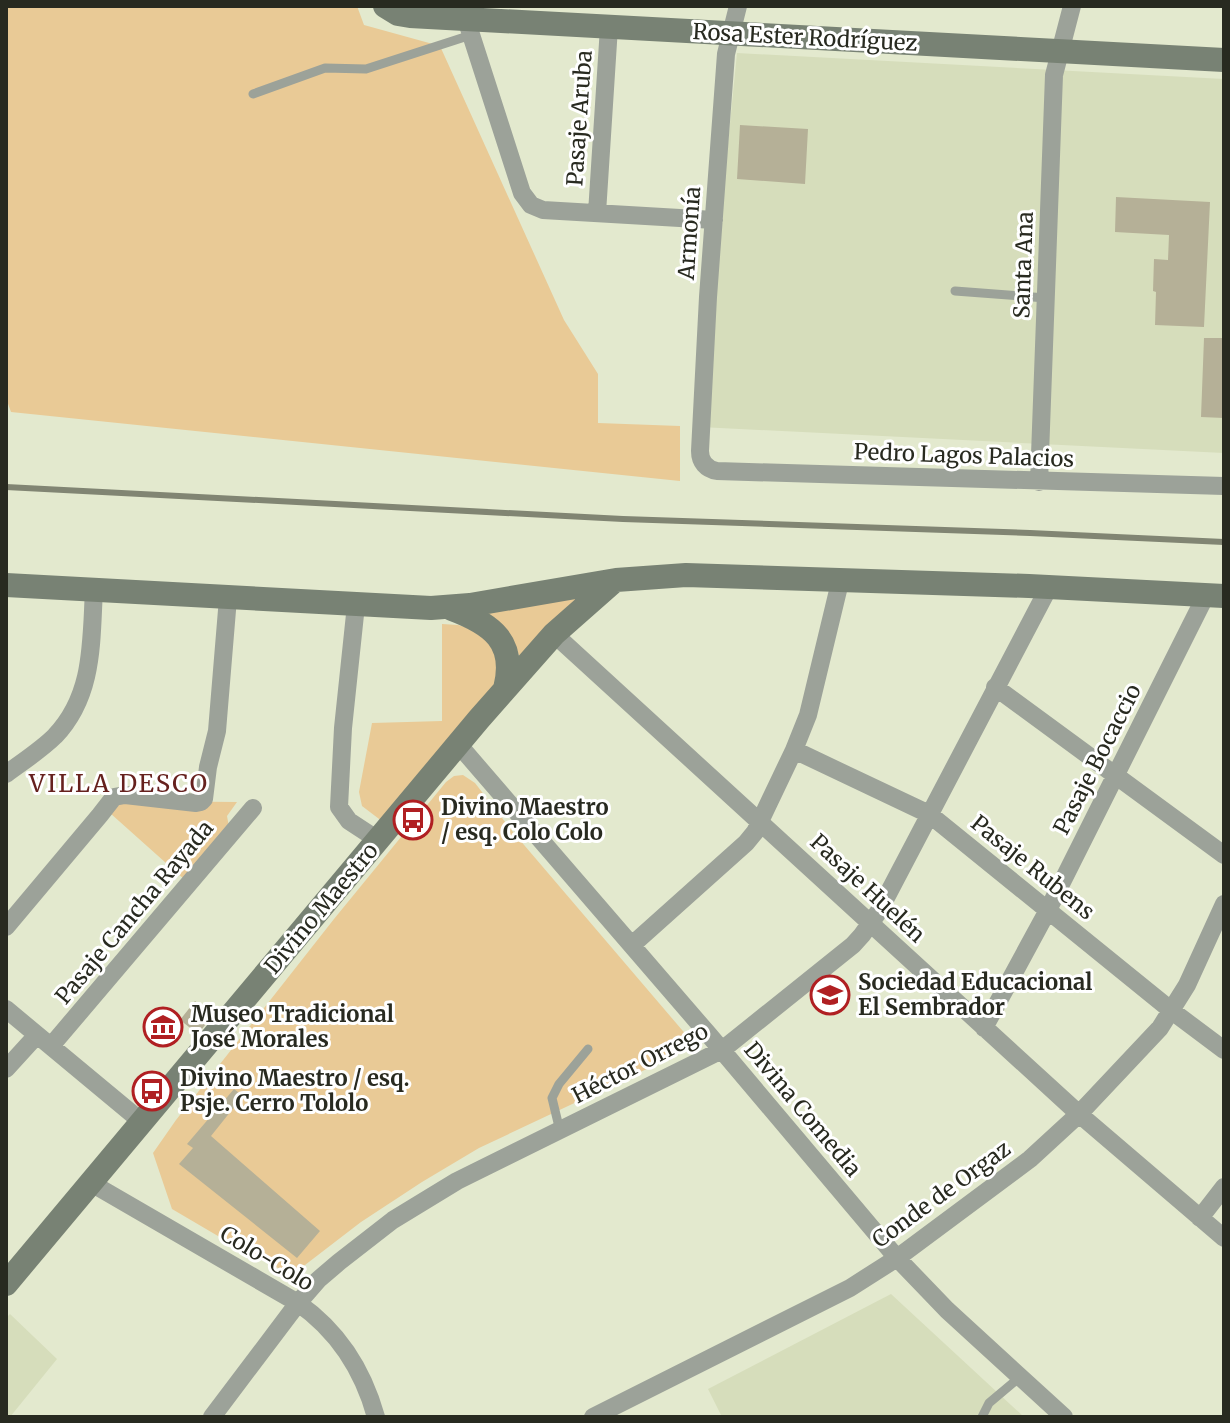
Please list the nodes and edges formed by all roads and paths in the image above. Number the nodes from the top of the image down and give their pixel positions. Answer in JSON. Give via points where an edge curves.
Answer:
{"nodes":[{"id":1,"x":738,"y":6,"type":"edge"},
{"id":2,"x":1072,"y":6,"type":"edge"},
{"id":3,"x":386,"y":8,"type":"edge"},
{"id":4,"x":468,"y":27,"type":"junction"},
{"id":5,"x":609,"y":27,"type":"junction"},
{"id":6,"x":730,"y":33,"type":"junction"},
{"id":7,"x":1059,"y":51,"type":"junction"},
{"id":8,"x":1224,"y":60,"type":"edge"},
{"id":9,"x":253,"y":94,"type":"dead end"},
{"id":10,"x":597,"y":213,"type":"junction"},
{"id":11,"x":714,"y":220,"type":"junction"},
{"id":12,"x":955,"y":291,"type":"dead end"},
{"id":13,"x":1046,"y":298,"type":"junction"},
{"id":14,"x":704,"y":464,"type":"joint"},
{"id":15,"x":1039,"y":482,"type":"junction"},
{"id":16,"x":1224,"y":486,"type":"edge"},
{"id":17,"x":841,"y":578,"type":"junction"},
{"id":18,"x":616,"y":580,"type":"junction"},
{"id":19,"x":6,"y":585,"type":"edge"},
{"id":20,"x":1049,"y":587,"type":"junction"},
{"id":21,"x":94,"y":590,"type":"junction"},
{"id":22,"x":1215,"y":595,"type":"edge"},
{"id":23,"x":228,"y":598,"type":"junction"},
{"id":24,"x":356,"y":605,"type":"junction"},
{"id":25,"x":449,"y":608,"type":"junction"},
{"id":26,"x":554,"y":634,"type":"junction"},
{"id":27,"x":995,"y":687,"type":"junction"},
{"id":28,"x":505,"y":689,"type":"junction"},
{"id":29,"x":458,"y":744,"type":"junction"},
{"id":30,"x":794,"y":750,"type":"junction"},
{"id":31,"x":6,"y":774,"type":"edge"},
{"id":32,"x":1115,"y":775,"type":"junction"},
{"id":33,"x":253,"y":808,"type":"dead end"},
{"id":34,"x":929,"y":814,"type":"junction"},
{"id":35,"x":759,"y":822,"type":"junction"},
{"id":36,"x":378,"y":840,"type":"junction"},
{"id":37,"x":1224,"y":855,"type":"edge"},
{"id":38,"x":1224,"y":904,"type":"edge"},
{"id":39,"x":1048,"y":910,"type":"junction"},
{"id":40,"x":871,"y":923,"type":"junction"},
{"id":41,"x":6,"y":927,"type":"edge"},
{"id":42,"x":632,"y":945,"type":"junction"},
{"id":43,"x":6,"y":1009,"type":"edge"},
{"id":44,"x":1172,"y":1011,"type":"junction"},
{"id":45,"x":984,"y":1028,"type":"junction"},
{"id":46,"x":44,"y":1041,"type":"junction"},
{"id":47,"x":588,"y":1049,"type":"dead end"},
{"id":48,"x":722,"y":1050,"type":"junction"},
{"id":49,"x":1224,"y":1050,"type":"edge"},
{"id":50,"x":6,"y":1069,"type":"edge"},
{"id":51,"x":1079,"y":1114,"type":"junction"},
{"id":52,"x":142,"y":1122,"type":"junction"},
{"id":53,"x":560,"y":1131,"type":"junction"},
{"id":54,"x":91,"y":1183,"type":"junction"},
{"id":55,"x":1224,"y":1187,"type":"edge"},
{"id":56,"x":1200,"y":1218,"type":"junction"},
{"id":57,"x":1224,"y":1238,"type":"edge"},
{"id":58,"x":897,"y":1258,"type":"junction"},
{"id":59,"x":6,"y":1284,"type":"edge"},
{"id":60,"x":298,"y":1303,"type":"junction"},
{"id":61,"x":1020,"y":1377,"type":"junction"},
{"id":62,"x":212,"y":1417,"type":"edge"},
{"id":63,"x":376,"y":1417,"type":"edge"},
{"id":64,"x":593,"y":1417,"type":"edge"},
{"id":65,"x":982,"y":1417,"type":"edge"},
{"id":66,"x":1064,"y":1417,"type":"edge"}],
"edges":[{"from":1,"to":6,"type":"street","name":"Armonía"},
{"from":2,"to":7,"type":"street","name":"Santa Ana"},
{"from":3,"to":4,"type":"street","name":"Rosa Ester Rodríguez"},
{"from":4,"to":5,"type":"street","name":"Rosa Ester Rodríguez"},
{"from":4,"to":9,"type":"lane","via":[[366,69],[325,68]]},
{"from":4,"to":10,"type":"street","via":[[522,193],[543,210]]},
{"from":5,"to":6,"type":"street","name":"Rosa Ester Rodríguez"},
{"from":5,"to":10,"type":"street","name":"Pasaje Aruba"},
{"from":6,"to":7,"type":"street","name":"Rosa Ester Rodríguez"},
{"from":6,"to":11,"type":"street","name":"Armonía"},
{"from":7,"to":8,"type":"street","name":"Rosa Ester Rodríguez"},
{"from":7,"to":13,"type":"street","name":"Santa Ana"},
{"from":10,"to":11,"type":"street"},
{"from":11,"to":14,"type":"street","name":"Armonía","via":[[700,455]]},
{"from":12,"to":13,"type":"lane"},
{"from":13,"to":15,"type":"street","name":"Santa Ana"},
{"from":14,"to":15,"type":"street","name":"Pedro Lagos Palacios","via":[[717,471]]},
{"from":15,"to":16,"type":"street","name":"Pedro Lagos Palacios"},
{"from":17,"to":18,"type":"street","via":[[686,575]]},
{"from":17,"to":20,"type":"street"},
{"from":17,"to":30,"type":"street","via":[[814,696]]},
{"from":18,"to":25,"type":"street"},
{"from":18,"to":26,"type":"street","name":"Divino Maestro"},
{"from":19,"to":21,"type":"street"},
{"from":20,"to":22,"type":"street"},
{"from":20,"to":27,"type":"street","name":"Héctor Orrego"},
{"from":21,"to":23,"type":"street"},
{"from":21,"to":31,"type":"street","via":[[90,663],[81,696],[64,726]]},
{"from":22,"to":32,"type":"street","name":"Pasaje Bocaccio"},
{"from":23,"to":24,"type":"street"},
{"from":23,"to":41,"type":"street","via":[[217,731],[204,799],[196,803],[114,797]]},
{"from":24,"to":25,"type":"street"},
{"from":24,"to":36,"type":"street","via":[[339,807],[349,821]]},
{"from":25,"to":28,"type":"street","via":[[483,622],[498,637],[507,657]]},
{"from":26,"to":28,"type":"street","name":"Divino Maestro"},
{"from":26,"to":35,"type":"street","name":"Pasaje Huelén"},
{"from":27,"to":32,"type":"street"},
{"from":27,"to":34,"type":"street","name":"Héctor Orrego"},
{"from":28,"to":29,"type":"street","name":"Divino Maestro"},
{"from":29,"to":36,"type":"street","name":"Divino Maestro"},
{"from":29,"to":42,"type":"street","name":"Divina Comedia"},
{"from":30,"to":34,"type":"street","name":"Pasaje Rubens"},
{"from":30,"to":35,"type":"street"},
{"from":32,"to":37,"type":"street"},
{"from":32,"to":39,"type":"street","name":"Pasaje Bocaccio"},
{"from":33,"to":46,"type":"street","name":"Pasaje Cancha Rayada"},
{"from":34,"to":39,"type":"street","name":"Pasaje Rubens"},
{"from":34,"to":40,"type":"street","name":"Héctor Orrego"},
{"from":35,"to":40,"type":"street","name":"Pasaje Huelén"},
{"from":35,"to":42,"type":"street","via":[[746,843]]},
{"from":36,"to":52,"type":"street","name":"Divino Maestro"},
{"from":38,"to":44,"type":"street","name":"Conde de Orgaz"},
{"from":39,"to":44,"type":"street","name":"Pasaje Rubens"},
{"from":39,"to":45,"type":"street","name":"Pasaje Bocaccio"},
{"from":40,"to":45,"type":"street","name":"Pasaje Huelén"},
{"from":40,"to":48,"type":"street","name":"Héctor Orrego","via":[[842,955]]},
{"from":42,"to":48,"type":"street","name":"Divina Comedia"},
{"from":43,"to":46,"type":"street"},
{"from":44,"to":49,"type":"street","name":"Pasaje Rubens"},
{"from":44,"to":51,"type":"street","name":"Conde de Orgaz"},
{"from":45,"to":51,"type":"street","name":"Pasaje Huelén"},
{"from":46,"to":50,"type":"street","name":"Pasaje Cancha Rayada"},
{"from":46,"to":52,"type":"street"},
{"from":47,"to":53,"type":"lane","via":[[552,1098]]},
{"from":48,"to":53,"type":"street","name":"Héctor Orrego"},
{"from":48,"to":58,"type":"street","name":"Divina Comedia"},
{"from":51,"to":56,"type":"street","name":"Pasaje Huelén"},
{"from":51,"to":58,"type":"street","name":"Conde de Orgaz","via":[[1030,1159]]},
{"from":52,"to":54,"type":"street","name":"Divino Maestro"},
{"from":53,"to":60,"type":"street","name":"Héctor Orrego","via":[[411,1208],[329,1270]]},
{"from":54,"to":59,"type":"street","name":"Divino Maestro"},
{"from":54,"to":60,"type":"street","name":"Colo-Colo"},
{"from":55,"to":56,"type":"street"},
{"from":56,"to":57,"type":"street","name":"Pasaje Huelén"},
{"from":58,"to":61,"type":"street","name":"Divina Comedia"},
{"from":58,"to":64,"type":"street","name":"Conde de Orgaz","via":[[822,1303]]},
{"from":60,"to":62,"type":"street","name":"Héctor Orrego"},
{"from":60,"to":63,"type":"street","name":"Colo-Colo","via":[[331,1330],[349,1355]]},
{"from":61,"to":65,"type":"lane","via":[[989,1403]]},
{"from":61,"to":66,"type":"street","name":"Divina Comedia"}]}
